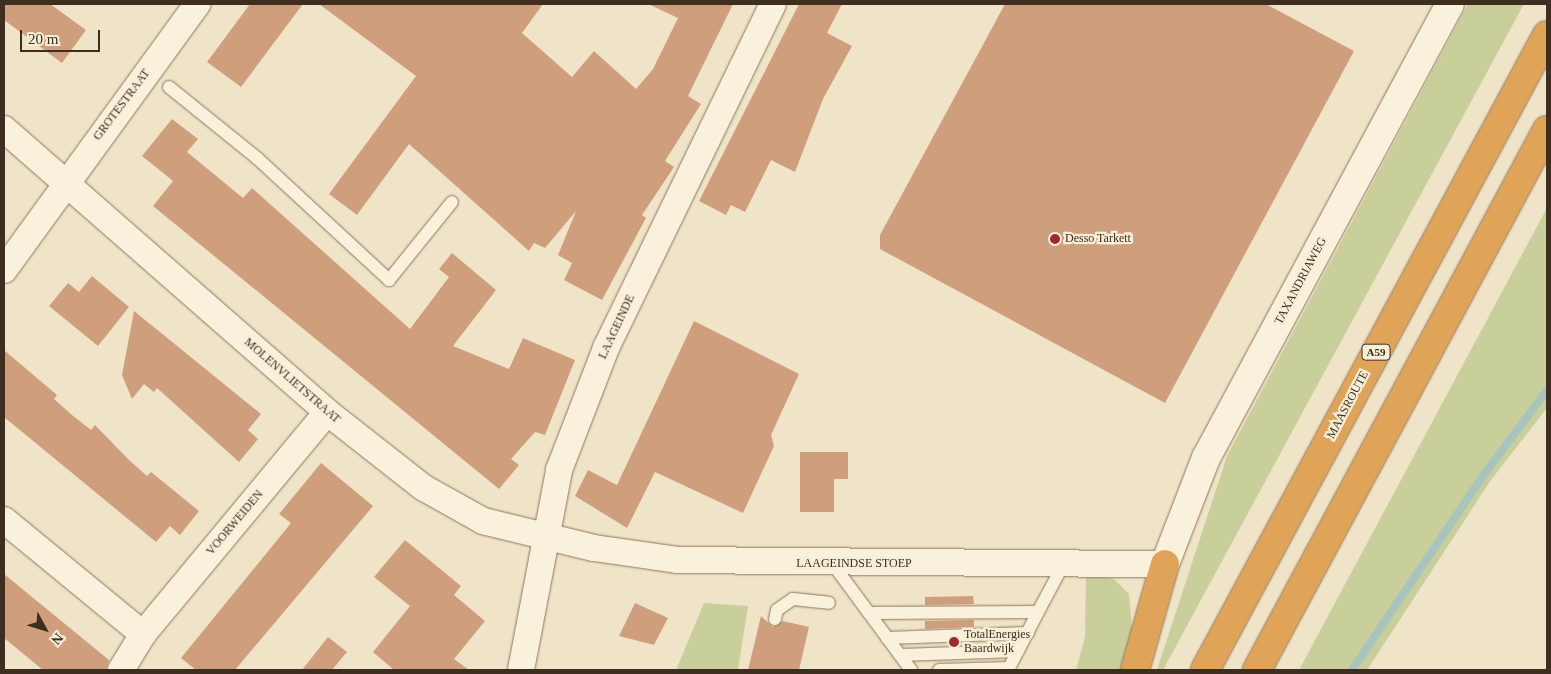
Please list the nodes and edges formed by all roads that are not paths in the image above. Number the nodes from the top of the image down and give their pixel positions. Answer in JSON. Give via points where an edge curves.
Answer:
{"nodes":[{"id":1,"x":197,"y":4,"type":"edge"},
{"id":2,"x":773,"y":4,"type":"edge"},
{"id":3,"x":1450,"y":4,"type":"edge"},
{"id":4,"x":1547,"y":35,"type":"edge"},
{"id":5,"x":169,"y":87,"type":"dead end"},
{"id":6,"x":4,"y":129,"type":"edge"},
{"id":7,"x":1547,"y":130,"type":"edge"},
{"id":8,"x":64,"y":182,"type":"junction"},
{"id":9,"x":452,"y":202,"type":"dead end"},
{"id":10,"x":4,"y":270,"type":"edge"},
{"id":11,"x":327,"y":412,"type":"junction"},
{"id":12,"x":4,"y":520,"type":"edge"},
{"id":13,"x":546,"y":536,"type":"junction"},
{"id":14,"x":832,"y":563,"type":"junction"},
{"id":15,"x":1164,"y":564,"type":"junction"},
{"id":16,"x":1063,"y":565,"type":"junction"},
{"id":17,"x":829,"y":603,"type":"dead end"},
{"id":18,"x":1038,"y":612,"type":"junction"},
{"id":19,"x":869,"y":613,"type":"junction"},
{"id":20,"x":775,"y":619,"type":"dead end"},
{"id":21,"x":1028,"y":633,"type":"junction"},
{"id":22,"x":143,"y":634,"type":"junction"},
{"id":23,"x":887,"y":638,"type":"junction"},
{"id":24,"x":1018,"y":651,"type":"junction"},
{"id":25,"x":900,"y":655,"type":"junction"},
{"id":26,"x":121,"y":670,"type":"edge"},
{"id":27,"x":521,"y":670,"type":"edge"},
{"id":28,"x":911,"y":670,"type":"edge"},
{"id":29,"x":939,"y":670,"type":"edge"},
{"id":30,"x":1135,"y":670,"type":"edge"},
{"id":31,"x":1205,"y":670,"type":"edge"},
{"id":32,"x":1257,"y":670,"type":"edge"}],
"edges":[{"from":1,"to":8,"type":"street","name":"GROTESTRAAT"},
{"from":2,"to":13,"type":"street","name":"LAAGEINDE","via":[[606,348],[559,470]]},
{"from":3,"to":15,"type":"main road","name":"TAXANDRIAWEG","via":[[1206,458]]},
{"from":4,"to":31,"type":"highway","name":"MAASROUTE","number":"A59"},
{"from":5,"to":9,"type":"lane","via":[[257,158],[389,280]]},
{"from":6,"to":8,"type":"street","name":"MOLENVLIETSTRAAT"},
{"from":7,"to":32,"type":"highway"},
{"from":8,"to":10,"type":"street","name":"GROTESTRAAT"},
{"from":8,"to":11,"type":"street","name":"MOLENVLIETSTRAAT"},
{"from":11,"to":13,"type":"street","name":"MOLENVLIETSTRAAT","via":[[424,488],[483,521]]},
{"from":11,"to":22,"type":"street","name":"VOORWEIDEN"},
{"from":12,"to":22,"type":"street"},
{"from":13,"to":14,"type":"street","name":"LAAGEINDSE STOEP","via":[[677,560]]},
{"from":13,"to":27,"type":"street","name":"LAAGEINDE"},
{"from":14,"to":16,"type":"street","name":"LAAGEINDSE STOEP"},
{"from":14,"to":19,"type":"lane"},
{"from":15,"to":16,"type":"street","name":"LAAGEINDSE STOEP"},
{"from":15,"to":30,"type":"highway"},
{"from":16,"to":18,"type":"lane"},
{"from":17,"to":20,"type":"lane","via":[[792,599],[778,610]]},
{"from":18,"to":19,"type":"lane"},
{"from":18,"to":21,"type":"lane"},
{"from":19,"to":23,"type":"lane"},
{"from":21,"to":23,"type":"lane"},
{"from":21,"to":24,"type":"lane"},
{"from":22,"to":26,"type":"street","name":"VOORWEIDEN"},
{"from":23,"to":25,"type":"lane"},
{"from":24,"to":25,"type":"lane"},
{"from":24,"to":29,"type":"lane","via":[[1009,668]]},
{"from":25,"to":28,"type":"lane"}]}
